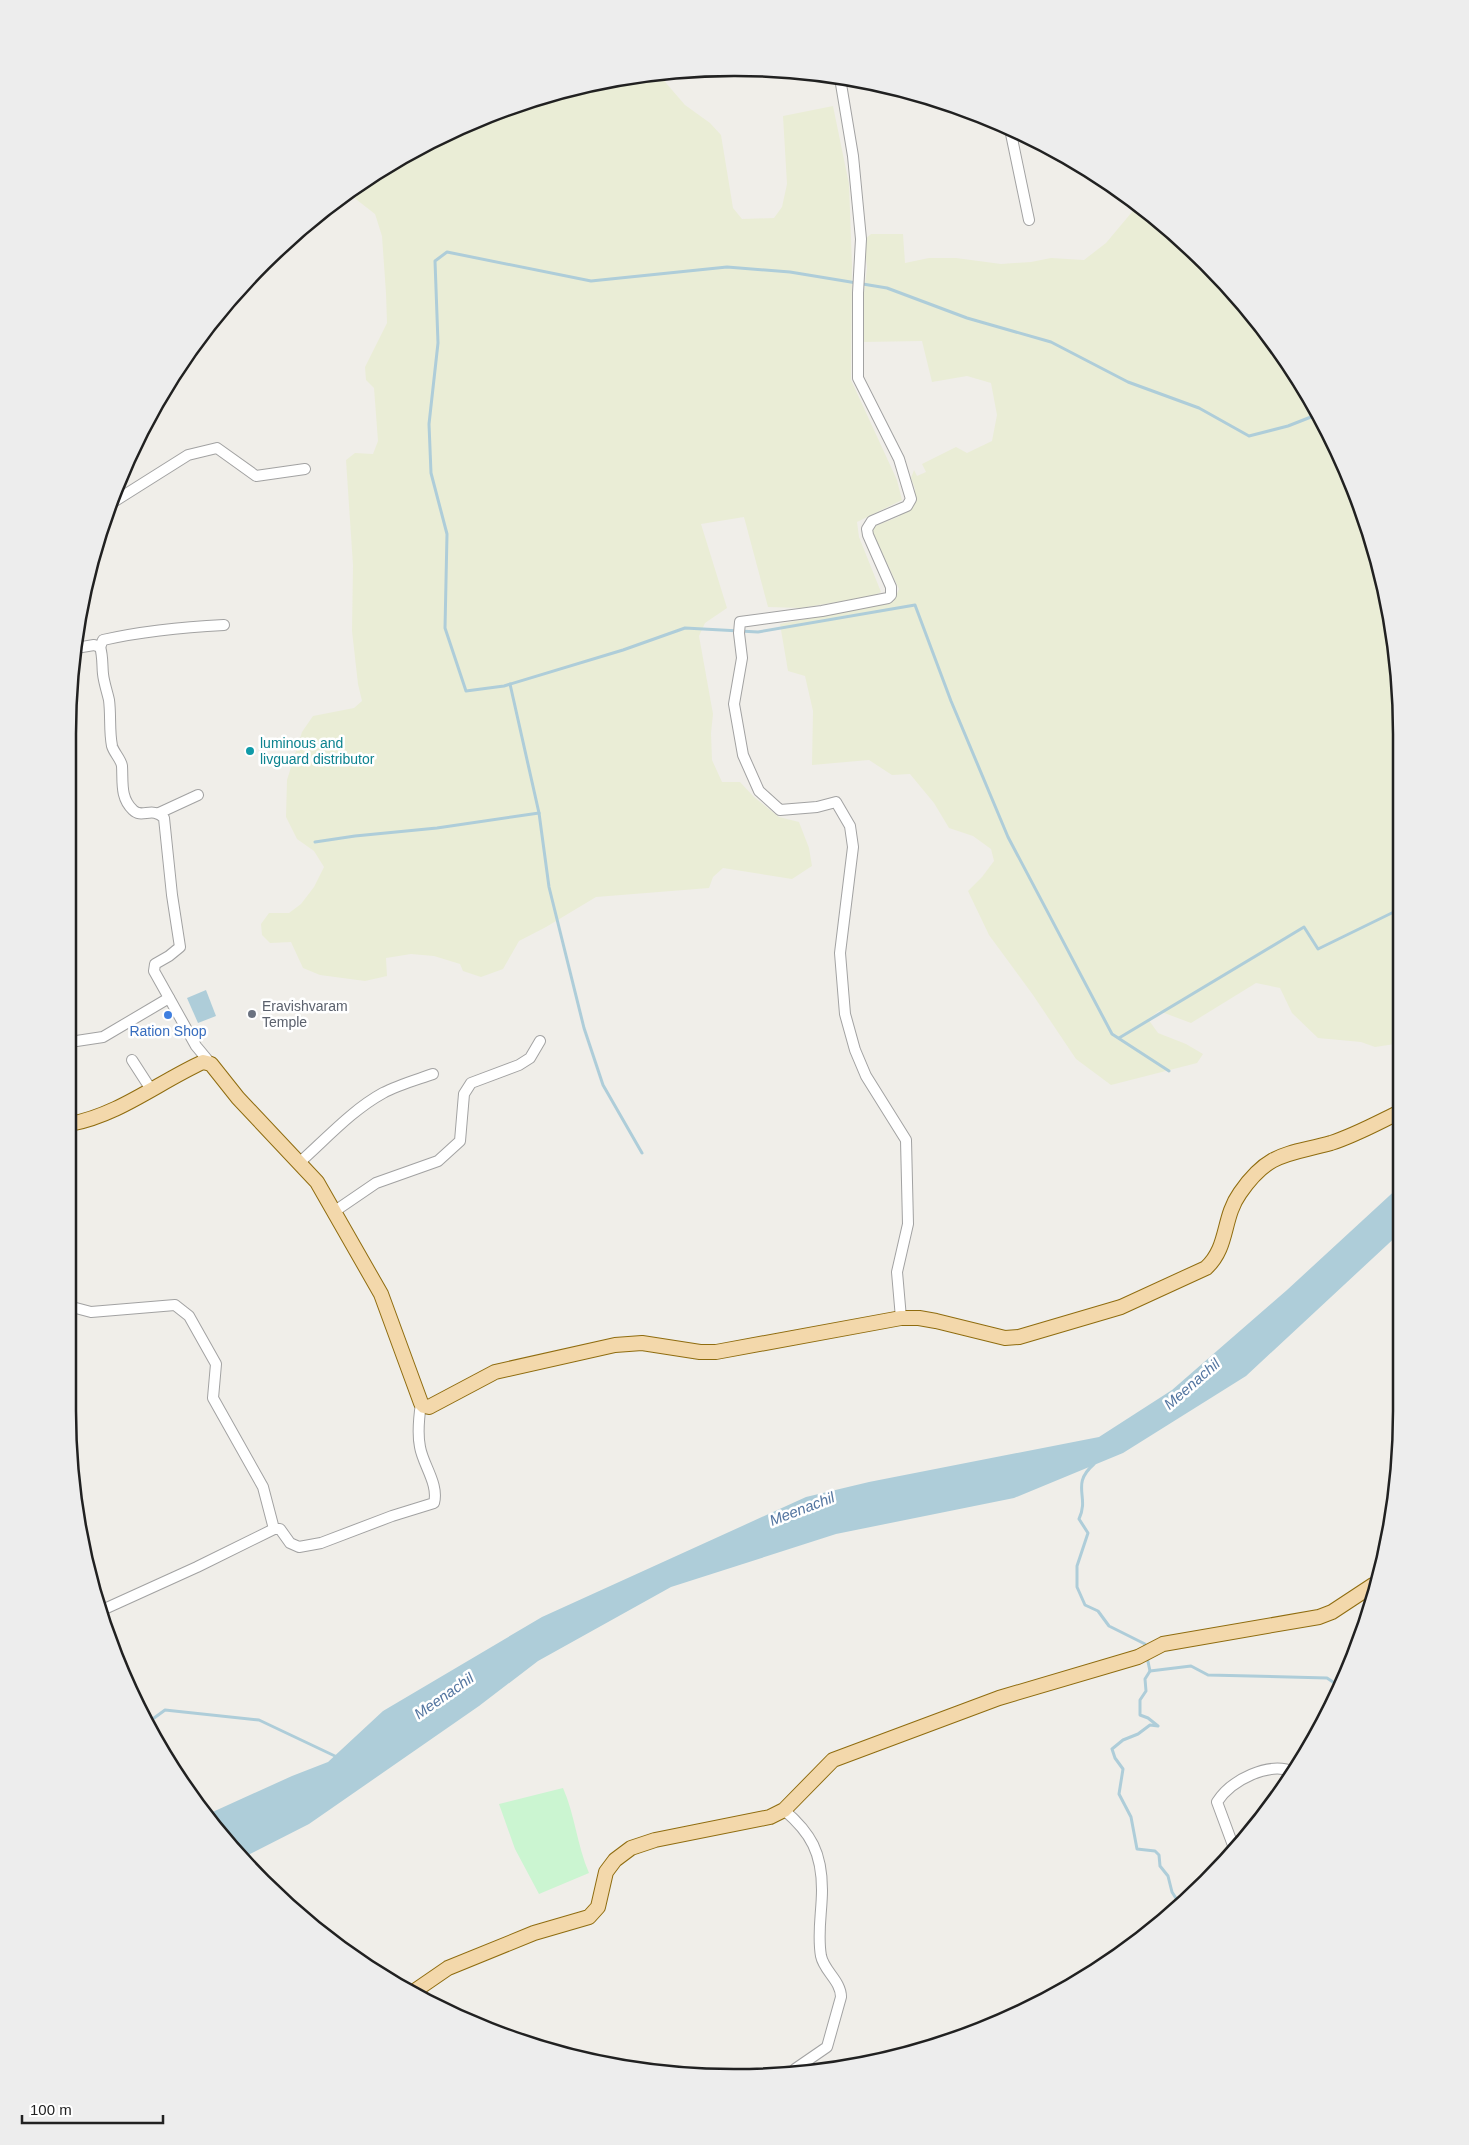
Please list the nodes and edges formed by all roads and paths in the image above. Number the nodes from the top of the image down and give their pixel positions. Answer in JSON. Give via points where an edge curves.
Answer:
{"nodes":[{"id":1,"x":841,"y":85,"type":"edge"},
{"id":2,"x":1012,"y":138,"type":"edge"},
{"id":3,"x":1028,"y":220,"type":"dead end"},
{"id":4,"x":305,"y":469,"type":"dead end"},
{"id":5,"x":121,"y":497,"type":"edge"},
{"id":6,"x":224,"y":625,"type":"dead end"},
{"id":7,"x":82,"y":647,"type":"edge"},
{"id":8,"x":100,"y":647,"type":"junction"},
{"id":9,"x":198,"y":795,"type":"dead end"},
{"id":10,"x":159,"y":813,"type":"junction"},
{"id":11,"x":170,"y":998,"type":"junction"},
{"id":12,"x":76,"y":1041,"type":"edge"},
{"id":13,"x":540,"y":1041,"type":"dead end"},
{"id":14,"x":132,"y":1060,"type":"dead end"},
{"id":15,"x":211,"y":1064,"type":"junction"},
{"id":16,"x":433,"y":1074,"type":"dead end"},
{"id":17,"x":152,"y":1091,"type":"junction"},
{"id":18,"x":1393,"y":1116,"type":"edge"},
{"id":19,"x":76,"y":1123,"type":"edge"},
{"id":20,"x":300,"y":1162,"type":"junction"},
{"id":21,"x":335,"y":1211,"type":"junction"},
{"id":22,"x":76,"y":1308,"type":"edge"},
{"id":23,"x":901,"y":1318,"type":"junction"},
{"id":24,"x":421,"y":1403,"type":"junction"},
{"id":25,"x":274,"y":1528,"type":"junction"},
{"id":26,"x":1366,"y":1593,"type":"edge"},
{"id":27,"x":107,"y":1608,"type":"edge"},
{"id":28,"x":1285,"y":1771,"type":"edge"},
{"id":29,"x":784,"y":1810,"type":"junction"},
{"id":30,"x":1232,"y":1842,"type":"edge"},
{"id":31,"x":419,"y":1988,"type":"edge"},
{"id":32,"x":801,"y":2065,"type":"edge"}],
"edges":[{"from":1,"to":23,"type":"street","via":[[853,156],[861,239],[859,382],[899,459],[910,499],[907,506],[872,521],[867,529],[891,587],[891,595],[884,600],[740,622],[742,658],[734,704],[743,755],[759,791],[780,810],[836,802],[850,826],[853,847],[840,954],[845,1014],[866,1076],[906,1140],[908,1224],[897,1272]]},
{"from":2,"to":3,"type":"street"},
{"from":4,"to":5,"type":"street","via":[[256,476],[217,448],[188,454]]},
{"from":6,"to":8,"type":"street","via":[[127,635],[103,640]]},
{"from":7,"to":8,"type":"street"},
{"from":8,"to":10,"type":"street","via":[[109,700],[112,748],[122,764],[122,787],[127,802],[140,814]]},
{"from":9,"to":10,"type":"street"},
{"from":10,"to":11,"type":"street","via":[[164,818],[180,947],[154,964],[154,971]]},
{"from":11,"to":12,"type":"street","via":[[103,1038]]},
{"from":11,"to":15,"type":"street","via":[[196,1046]]},
{"from":13,"to":21,"type":"street","via":[[530,1058],[519,1065],[471,1083],[464,1094],[460,1141],[438,1161],[376,1183]]},
{"from":14,"to":17,"type":"street"},
{"from":15,"to":17,"type":"main road","via":[[204,1062]]},
{"from":15,"to":20,"type":"main road","via":[[238,1098]]},
{"from":16,"to":20,"type":"street","via":[[372,1100]]},
{"from":17,"to":19,"type":"main road","via":[[90,1120]]},
{"from":18,"to":23,"type":"main road","via":[[1332,1142],[1280,1155],[1262,1168],[1239,1194],[1230,1211],[1216,1259],[1206,1268],[1122,1307],[1019,1337],[1005,1338],[936,1321]]},
{"from":20,"to":21,"type":"main road"},
{"from":21,"to":24,"type":"main road","via":[[380,1294]]},
{"from":22,"to":25,"type":"street","via":[[91,1312],[175,1305],[189,1316],[216,1364],[213,1398],[263,1487]]},
{"from":23,"to":24,"type":"main road","via":[[716,1352],[642,1343],[616,1344],[495,1372],[428,1407]]},
{"from":24,"to":25,"type":"street","via":[[420,1446],[436,1494],[434,1503],[321,1543],[299,1547],[290,1543],[280,1529]]},
{"from":25,"to":27,"type":"street"},
{"from":26,"to":29,"type":"main road","via":[[1319,1617],[1163,1644],[1138,1657],[999,1698],[833,1760]]},
{"from":28,"to":30,"type":"street","via":[[1270,1769],[1238,1780],[1224,1790],[1217,1802]]},
{"from":29,"to":31,"type":"main road","via":[[770,1817],[655,1840],[631,1848],[606,1872],[598,1907],[589,1917],[534,1934],[448,1968]]},
{"from":29,"to":32,"type":"street","via":[[800,1823],[819,1858],[822,1957],[841,1990],[827,2047]]}]}
